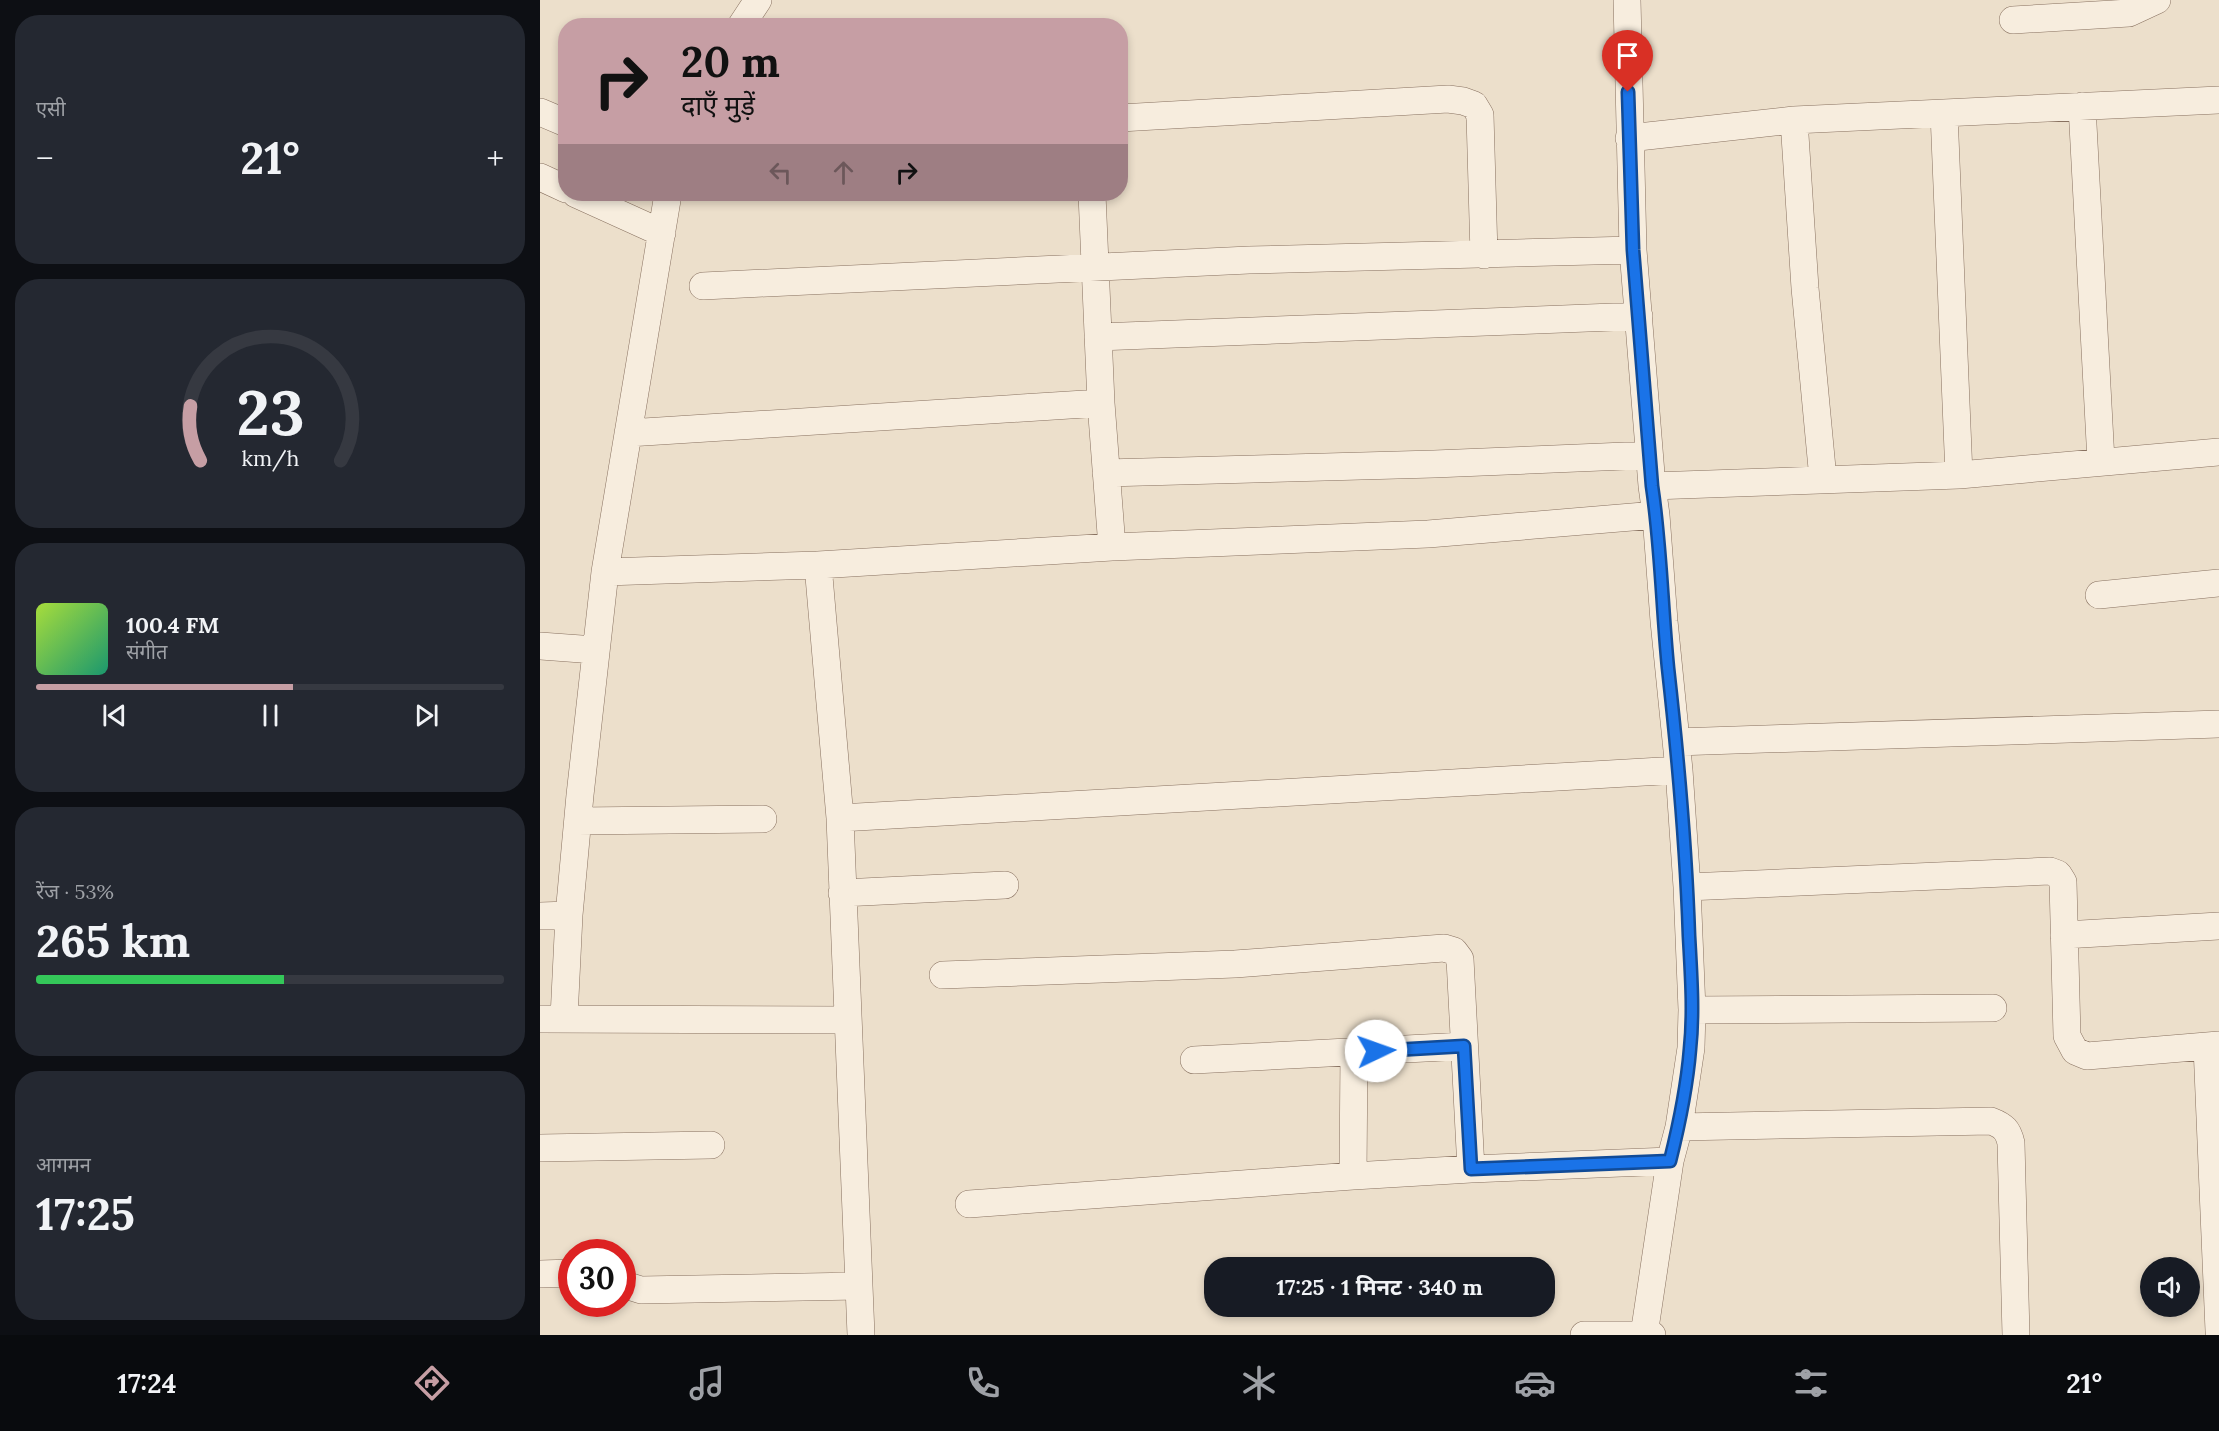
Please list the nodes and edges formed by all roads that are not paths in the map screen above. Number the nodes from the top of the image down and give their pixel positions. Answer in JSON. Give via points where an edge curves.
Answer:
{"nodes":[{"id":1,"x":758,"y":0,"type":"edge"},
{"id":2,"x":1627,"y":0,"type":"edge"},
{"id":3,"x":2157,"y":0,"type":"edge"},
{"id":4,"x":746,"y":18,"type":"edge"},
{"id":5,"x":2013,"y":20,"type":"dead end"},
{"id":6,"x":2219,"y":100,"type":"edge"},
{"id":7,"x":2082,"y":106,"type":"junction"},
{"id":8,"x":540,"y":112,"type":"edge"},
{"id":9,"x":1944,"y":113,"type":"junction"},
{"id":10,"x":1128,"y":118,"type":"edge"},
{"id":11,"x":558,"y":120,"type":"edge"},
{"id":12,"x":1794,"y":120,"type":"junction"},
{"id":13,"x":1629,"y":138,"type":"junction"},
{"id":14,"x":540,"y":177,"type":"edge"},
{"id":15,"x":558,"y":185,"type":"edge"},
{"id":16,"x":591,"y":201,"type":"edge"},
{"id":17,"x":667,"y":201,"type":"edge"},
{"id":18,"x":1092,"y":201,"type":"edge"},
{"id":19,"x":662,"y":233,"type":"junction"},
{"id":20,"x":1633,"y":250,"type":"junction"},
{"id":21,"x":1484,"y":255,"type":"junction"},
{"id":22,"x":1094,"y":267,"type":"junction"},
{"id":23,"x":703,"y":286,"type":"dead end"},
{"id":24,"x":1639,"y":316,"type":"junction"},
{"id":25,"x":1098,"y":337,"type":"junction"},
{"id":26,"x":1101,"y":403,"type":"junction"},
{"id":27,"x":628,"y":433,"type":"junction"},
{"id":28,"x":2219,"y":452,"type":"edge"},
{"id":29,"x":1649,"y":455,"type":"junction"},
{"id":30,"x":2101,"y":461,"type":"junction"},
{"id":31,"x":1106,"y":473,"type":"junction"},
{"id":32,"x":1959,"y":475,"type":"junction"},
{"id":33,"x":1823,"y":479,"type":"junction"},
{"id":34,"x":1652,"y":486,"type":"junction"},
{"id":35,"x":1656,"y":515,"type":"junction"},
{"id":36,"x":1112,"y":547,"type":"junction"},
{"id":37,"x":818,"y":565,"type":"junction"},
{"id":38,"x":605,"y":572,"type":"junction"},
{"id":39,"x":2219,"y":583,"type":"edge"},
{"id":40,"x":2099,"y":595,"type":"dead end"},
{"id":41,"x":540,"y":646,"type":"edge"},
{"id":42,"x":595,"y":650,"type":"junction"},
{"id":43,"x":2219,"y":724,"type":"edge"},
{"id":44,"x":1676,"y":742,"type":"junction"},
{"id":45,"x":1679,"y":770,"type":"junction"},
{"id":46,"x":840,"y":818,"type":"junction"},
{"id":47,"x":763,"y":819,"type":"dead end"},
{"id":48,"x":578,"y":820,"type":"junction"},
{"id":49,"x":1005,"y":885,"type":"dead end"},
{"id":50,"x":1688,"y":887,"type":"junction"},
{"id":51,"x":842,"y":893,"type":"junction"},
{"id":52,"x":569,"y":915,"type":"junction"},
{"id":53,"x":540,"y":916,"type":"edge"},
{"id":54,"x":2219,"y":927,"type":"edge"},
{"id":55,"x":2064,"y":935,"type":"junction"},
{"id":56,"x":943,"y":975,"type":"dead end"},
{"id":57,"x":1993,"y":1008,"type":"dead end"},
{"id":58,"x":1692,"y":1010,"type":"junction"},
{"id":59,"x":552,"y":1019,"type":"edge"},
{"id":60,"x":847,"y":1020,"type":"junction"},
{"id":61,"x":2213,"y":1045,"type":"edge"},
{"id":62,"x":1464,"y":1046,"type":"junction"},
{"id":63,"x":1354,"y":1052,"type":"junction"},
{"id":64,"x":1194,"y":1060,"type":"dead end"},
{"id":65,"x":1679,"y":1127,"type":"junction"},
{"id":66,"x":711,"y":1145,"type":"dead end"},
{"id":67,"x":540,"y":1148,"type":"edge"},
{"id":68,"x":2215,"y":1150,"type":"edge"},
{"id":69,"x":1670,"y":1161,"type":"junction"},
{"id":70,"x":1471,"y":1169,"type":"junction"},
{"id":71,"x":1353,"y":1176,"type":"junction"},
{"id":72,"x":969,"y":1204,"type":"dead end"},
{"id":73,"x":558,"y":1273,"type":"edge"},
{"id":74,"x":540,"y":1274,"type":"edge"},
{"id":75,"x":859,"y":1286,"type":"junction"},
{"id":76,"x":636,"y":1288,"type":"edge"},
{"id":77,"x":2219,"y":1331,"type":"edge"},
{"id":78,"x":861,"y":1335,"type":"edge"},
{"id":79,"x":1584,"y":1335,"type":"edge"},
{"id":80,"x":1647,"y":1335,"type":"edge"},
{"id":81,"x":2016,"y":1335,"type":"edge"}],
"edges":[{"from":1,"to":4,"type":"street"},
{"from":2,"to":13,"type":"street"},
{"from":3,"to":5,"type":"street","via":[[2129,13]]},
{"from":6,"to":7,"type":"street"},
{"from":7,"to":9,"type":"street"},
{"from":7,"to":30,"type":"street"},
{"from":8,"to":11,"type":"street"},
{"from":9,"to":12,"type":"street"},
{"from":9,"to":32,"type":"street"},
{"from":10,"to":21,"type":"street","via":[[1463,100],[1474,105],[1479,115]]},
{"from":12,"to":13,"type":"street"},
{"from":12,"to":33,"type":"street"},
{"from":13,"to":20,"type":"street"},
{"from":14,"to":15,"type":"street"},
{"from":16,"to":19,"type":"street"},
{"from":17,"to":19,"type":"street"},
{"from":18,"to":22,"type":"street"},
{"from":19,"to":27,"type":"street"},
{"from":20,"to":21,"type":"street"},
{"from":20,"to":24,"type":"street"},
{"from":21,"to":22,"type":"street"},
{"from":22,"to":23,"type":"street"},
{"from":22,"to":25,"type":"street"},
{"from":24,"to":25,"type":"street"},
{"from":24,"to":29,"type":"street"},
{"from":25,"to":26,"type":"street"},
{"from":26,"to":27,"type":"street"},
{"from":26,"to":31,"type":"street"},
{"from":27,"to":38,"type":"street"},
{"from":28,"to":30,"type":"street"},
{"from":29,"to":31,"type":"street"},
{"from":29,"to":34,"type":"street"},
{"from":30,"to":32,"type":"street"},
{"from":31,"to":36,"type":"street"},
{"from":32,"to":33,"type":"street"},
{"from":33,"to":34,"type":"street"},
{"from":34,"to":35,"type":"street"},
{"from":35,"to":36,"type":"street","via":[[1428,534]]},
{"from":35,"to":44,"type":"street"},
{"from":36,"to":37,"type":"street"},
{"from":37,"to":38,"type":"street"},
{"from":37,"to":46,"type":"street"},
{"from":38,"to":42,"type":"street"},
{"from":39,"to":40,"type":"street"},
{"from":41,"to":42,"type":"street"},
{"from":42,"to":48,"type":"street"},
{"from":43,"to":44,"type":"street"},
{"from":44,"to":45,"type":"street"},
{"from":45,"to":46,"type":"street"},
{"from":45,"to":50,"type":"street"},
{"from":46,"to":51,"type":"street"},
{"from":47,"to":48,"type":"street"},
{"from":48,"to":52,"type":"street"},
{"from":49,"to":51,"type":"street"},
{"from":50,"to":55,"type":"street","via":[[2050,871],[2063,882]]},
{"from":50,"to":58,"type":"street"},
{"from":51,"to":60,"type":"street"},
{"from":52,"to":53,"type":"street"},
{"from":52,"to":59,"type":"street"},
{"from":54,"to":55,"type":"street"},
{"from":55,"to":61,"type":"street","via":[[2067,1036],[2075,1051],[2086,1056]]},
{"from":56,"to":62,"type":"street","via":[[1235,964],[1444,948],[1454,951],[1460,959]]},
{"from":57,"to":58,"type":"street"},
{"from":58,"to":65,"type":"street","via":[[1691,1048]]},
{"from":59,"to":60,"type":"street"},
{"from":60,"to":75,"type":"street"},
{"from":61,"to":68,"type":"street"},
{"from":62,"to":63,"type":"street"},
{"from":62,"to":70,"type":"street"},
{"from":63,"to":64,"type":"street"},
{"from":63,"to":71,"type":"street"},
{"from":65,"to":69,"type":"street"},
{"from":65,"to":81,"type":"street","via":[[1991,1121],[2000,1124],[2008,1130],[2011,1143]]},
{"from":66,"to":67,"type":"street"},
{"from":68,"to":77,"type":"street"},
{"from":69,"to":70,"type":"street"},
{"from":69,"to":80,"type":"street"},
{"from":70,"to":71,"type":"street"},
{"from":71,"to":72,"type":"street"},
{"from":73,"to":74,"type":"street"},
{"from":75,"to":76,"type":"street"},
{"from":75,"to":78,"type":"street"},
{"from":79,"to":80,"type":"street"}]}
